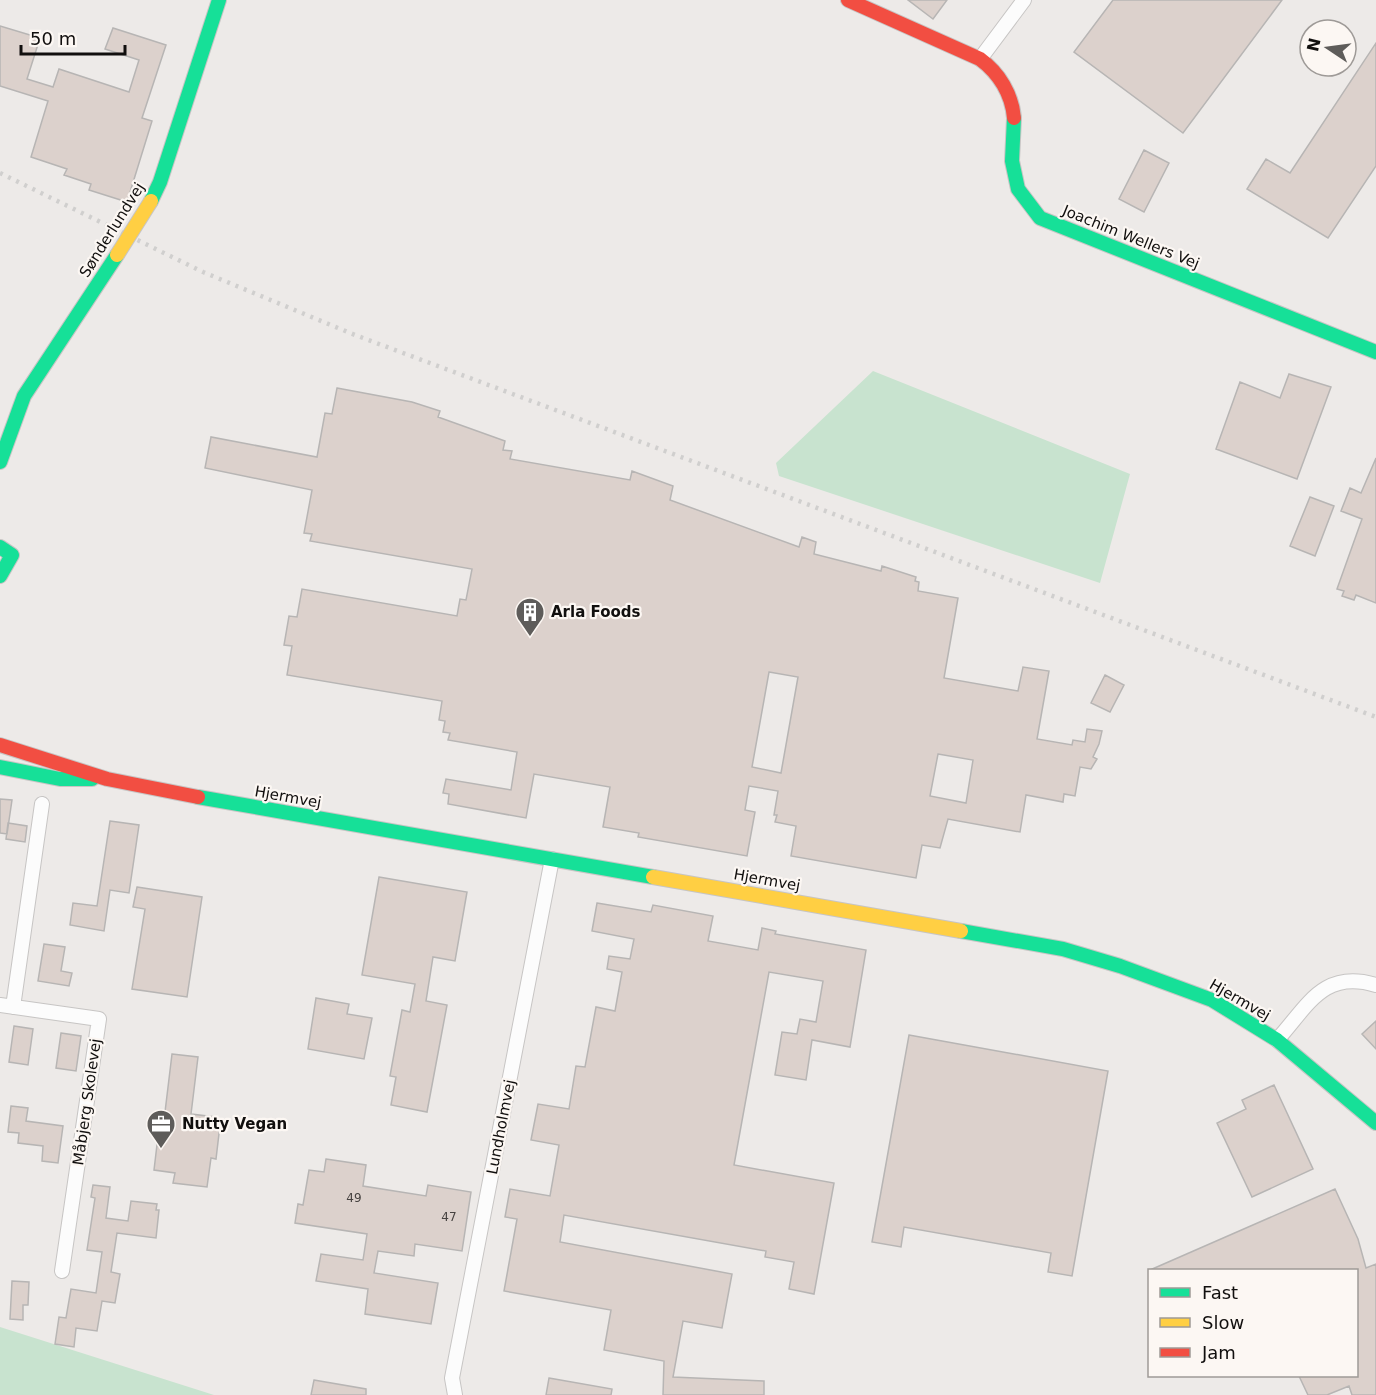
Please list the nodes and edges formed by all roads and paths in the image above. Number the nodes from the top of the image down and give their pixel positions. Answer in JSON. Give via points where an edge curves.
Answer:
{"nodes":[{"id":1,"x":219,"y":0,"type":"edge"},
{"id":2,"x":848,"y":0,"type":"edge"},
{"id":3,"x":1024,"y":0,"type":"edge"},
{"id":4,"x":980,"y":58,"type":"junction"},
{"id":5,"x":1376,"y":352,"type":"edge"},
{"id":6,"x":0,"y":462,"type":"edge"},
{"id":7,"x":0,"y":547,"type":"edge"},
{"id":8,"x":0,"y":576,"type":"edge"},
{"id":9,"x":0,"y":745,"type":"edge"},
{"id":10,"x":0,"y":767,"type":"edge"},
{"id":11,"x":107,"y":779,"type":"junction"},
{"id":12,"x":42,"y":804,"type":"dead end"},
{"id":13,"x":552,"y":859,"type":"junction"},
{"id":14,"x":1376,"y":985,"type":"edge"},
{"id":15,"x":7,"y":1006,"type":"edge"},
{"id":16,"x":1277,"y":1040,"type":"junction"},
{"id":17,"x":1376,"y":1124,"type":"edge"},
{"id":18,"x":62,"y":1271,"type":"dead end"},
{"id":19,"x":455,"y":1395,"type":"edge"}],
"edges":[{"from":1,"to":6,"type":"street","name":"Sønderlundvej","bridge":true,"via":[[151,201],[24,396]]},
{"from":2,"to":4,"type":"street","name":"Joachim Wellers Vej"},
{"from":3,"to":4,"type":"street"},
{"from":4,"to":5,"type":"street","name":"Joachim Wellers Vej","via":[[1004,84],[1014,115],[1012,161],[1018,189],[1040,218]]},
{"from":7,"to":8,"type":"street","via":[[12,555]]},
{"from":9,"to":11,"type":"street","name":"Hjermvej"},
{"from":10,"to":11,"type":"street","name":"Hjermvej","via":[[60,779]]},
{"from":11,"to":13,"type":"street","name":"Hjermvej"},
{"from":12,"to":15,"type":"street","name":"Måbjerg Skolevej"},
{"from":13,"to":16,"type":"street","name":"Hjermvej","via":[[1063,949],[1212,1000]]},
{"from":13,"to":19,"type":"street","name":"Lundholmvej","via":[[452,1378]]},
{"from":14,"to":16,"type":"street","via":[[1346,980],[1326,986]]},
{"from":15,"to":18,"type":"street","name":"Måbjerg Skolevej","via":[[99,1019]]},
{"from":16,"to":17,"type":"street","name":"Hjermvej"}]}
